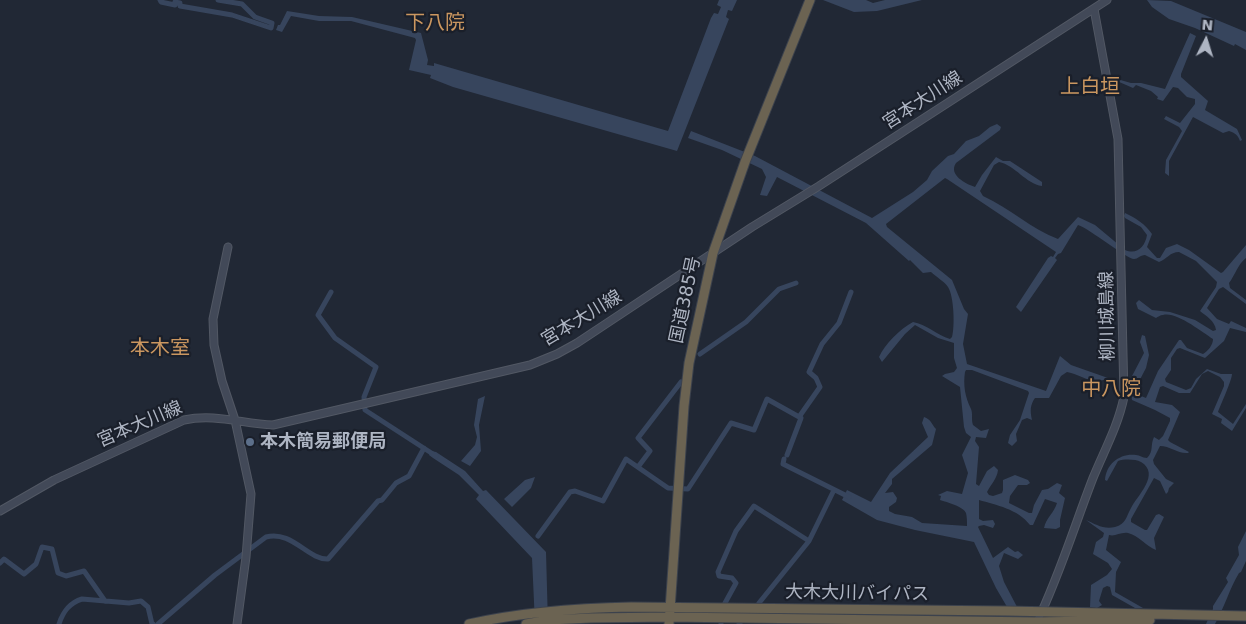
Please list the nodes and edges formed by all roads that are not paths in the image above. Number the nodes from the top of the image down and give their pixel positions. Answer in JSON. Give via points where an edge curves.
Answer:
{"nodes":[{"id":1,"x":810,"y":0,"type":"edge"},
{"id":2,"x":1107,"y":0,"type":"edge"},
{"id":3,"x":1094,"y":10,"type":"junction"},
{"id":4,"x":228,"y":247,"type":"dead end"},
{"id":5,"x":714,"y":252,"type":"junction"},
{"id":6,"x":235,"y":420,"type":"junction"},
{"id":7,"x":0,"y":511,"type":"edge"},
{"id":8,"x":1042,"y":611,"type":"junction"},
{"id":9,"x":669,"y":616,"type":"edge"},
{"id":10,"x":1246,"y":616,"type":"edge"},
{"id":11,"x":1089,"y":617,"type":"junction"},
{"id":12,"x":1218,"y":618,"type":"junction"},
{"id":13,"x":531,"y":620,"type":"edge"},
{"id":14,"x":1246,"y":621,"type":"edge"},
{"id":15,"x":1037,"y":623,"type":"edge"},
{"id":16,"x":238,"y":624,"type":"edge"},
{"id":17,"x":470,"y":624,"type":"edge"}],
"edges":[{"from":1,"to":5,"type":"highway","name":"国道385号","via":[[744,162]]},
{"from":2,"to":3,"type":"main road"},
{"from":3,"to":5,"type":"main road","name":"宮本大川線"},
{"from":3,"to":8,"type":"main road","name":"柳川城島線","via":[[1118,139],[1124,397],[1116,426]]},
{"from":4,"to":6,"type":"main road","via":[[214,310],[213,330],[222,381]]},
{"from":5,"to":6,"type":"main road","name":"宮本大川線","via":[[577,343],[530,365],[273,425]]},
{"from":5,"to":9,"type":"highway","name":"国道385号","via":[[689,362]]},
{"from":6,"to":7,"type":"main road","name":"宮本大川線","via":[[208,417],[184,420],[54,480]]},
{"from":6,"to":16,"type":"main road","via":[[251,503]]},
{"from":8,"to":9,"type":"highway","name":"大木大川バイパス"},
{"from":8,"to":11,"type":"highway","name":"大木大川バイパス"},
{"from":8,"to":15,"type":"main road","name":"柳川城島線"},
{"from":9,"to":13,"type":"highway","name":"大木大川バイパス","via":[[549,616]]},
{"from":9,"to":15,"type":"highway","name":"大木大川バイパス"},
{"from":10,"to":12,"type":"highway","name":"大木大川バイパス"},
{"from":11,"to":12,"type":"highway","name":"大木大川バイパス"},
{"from":11,"to":15,"type":"highway","name":"大木大川バイパス"},
{"from":12,"to":14,"type":"highway","name":"大木大川バイパス"},
{"from":13,"to":17,"type":"highway","name":"大木大川バイパス"}]}
